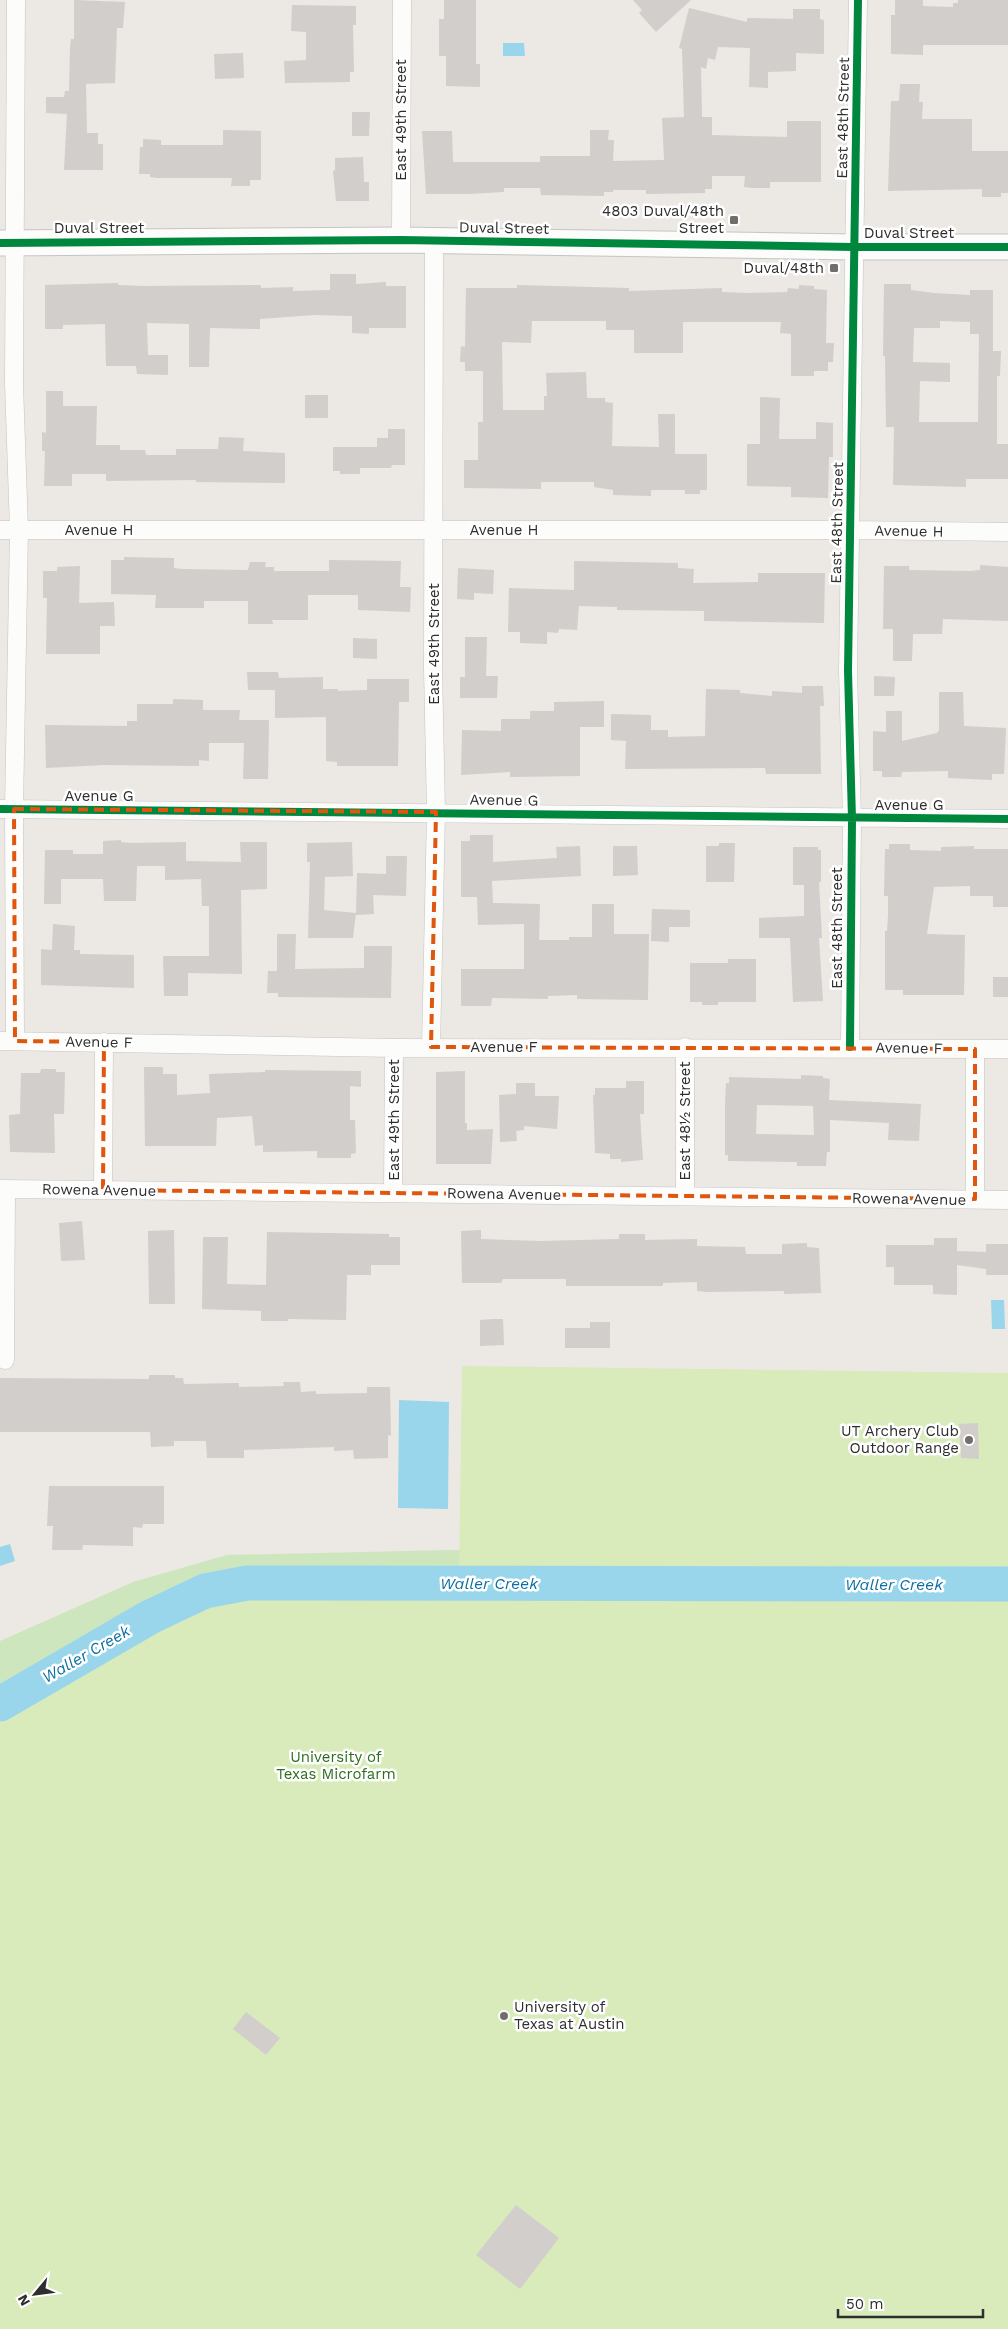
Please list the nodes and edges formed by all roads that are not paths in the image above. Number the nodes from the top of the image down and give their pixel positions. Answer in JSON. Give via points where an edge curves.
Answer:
{"nodes":[{"id":1,"x":16,"y":0,"type":"edge"},
{"id":2,"x":402,"y":0,"type":"edge"},
{"id":3,"x":858,"y":0,"type":"edge"},
{"id":4,"x":401,"y":240,"type":"junction"},
{"id":5,"x":434,"y":241,"type":"junction"},
{"id":6,"x":8,"y":243,"type":"edge"},
{"id":7,"x":854,"y":247,"type":"junction"},
{"id":8,"x":1008,"y":247,"type":"edge"},
{"id":9,"x":0,"y":530,"type":"edge"},
{"id":10,"x":18,"y":530,"type":"junction"},
{"id":11,"x":435,"y":530,"type":"junction"},
{"id":12,"x":850,"y":530,"type":"junction"},
{"id":13,"x":1008,"y":532,"type":"edge"},
{"id":14,"x":7,"y":809,"type":"edge"},
{"id":15,"x":436,"y":812,"type":"junction"},
{"id":16,"x":852,"y":819,"type":"junction"},
{"id":17,"x":1008,"y":819,"type":"edge"},
{"id":18,"x":7,"y":1041,"type":"edge"},
{"id":19,"x":104,"y":1042,"type":"junction"},
{"id":20,"x":685,"y":1047,"type":"junction"},
{"id":21,"x":850,"y":1047,"type":"junction"},
{"id":22,"x":394,"y":1048,"type":"junction"},
{"id":23,"x":430,"y":1048,"type":"junction"},
{"id":24,"x":975,"y":1049,"type":"junction"},
{"id":25,"x":1008,"y":1049,"type":"edge"},
{"id":26,"x":3,"y":1189,"type":"edge"},
{"id":27,"x":103,"y":1190,"type":"junction"},
{"id":28,"x":393,"y":1192,"type":"junction"},
{"id":29,"x":685,"y":1196,"type":"junction"},
{"id":30,"x":975,"y":1200,"type":"junction"},
{"id":31,"x":1008,"y":1200,"type":"edge"},
{"id":32,"x":5,"y":1360,"type":"dead end"}],
"edges":[{"from":1,"to":6,"type":"street"},
{"from":2,"to":4,"type":"street","name":"East 49th Street"},
{"from":3,"to":7,"type":"street","name":"East 48th Street"},
{"from":4,"to":5,"type":"street","name":"Duval Street"},
{"from":4,"to":6,"type":"street","name":"Duval Street"},
{"from":5,"to":7,"type":"street","name":"Duval Street"},
{"from":5,"to":11,"type":"street","name":"East 49th Street"},
{"from":6,"to":10,"type":"street"},
{"from":7,"to":8,"type":"street","name":"Duval Street"},
{"from":7,"to":12,"type":"street","name":"East 48th Street"},
{"from":9,"to":10,"type":"street","name":"Avenue H"},
{"from":10,"to":11,"type":"street","name":"Avenue H"},
{"from":10,"to":14,"type":"street"},
{"from":11,"to":12,"type":"street","name":"Avenue H"},
{"from":11,"to":15,"type":"street","name":"East 49th Street"},
{"from":12,"to":13,"type":"street","name":"Avenue H"},
{"from":12,"to":16,"type":"street","name":"East 48th Street","via":[[848,671]]},
{"from":14,"to":15,"type":"street","name":"Avenue G"},
{"from":14,"to":18,"type":"street"},
{"from":15,"to":16,"type":"street","name":"Avenue G"},
{"from":15,"to":23,"type":"street","name":"East 49th Street"},
{"from":16,"to":17,"type":"street","name":"Avenue G"},
{"from":16,"to":21,"type":"street","name":"East 48th Street"},
{"from":18,"to":19,"type":"street","name":"Avenue F"},
{"from":19,"to":22,"type":"street","name":"Avenue F"},
{"from":19,"to":27,"type":"street"},
{"from":20,"to":21,"type":"street","name":"Avenue F"},
{"from":20,"to":23,"type":"street","name":"Avenue F"},
{"from":20,"to":29,"type":"street","name":"East 48½ Street"},
{"from":21,"to":24,"type":"street","name":"Avenue F"},
{"from":22,"to":23,"type":"street","name":"Avenue F"},
{"from":22,"to":28,"type":"street","name":"East 49th Street"},
{"from":24,"to":25,"type":"street","name":"Avenue F"},
{"from":24,"to":30,"type":"street"},
{"from":26,"to":27,"type":"street","name":"Rowena Avenue"},
{"from":26,"to":32,"type":"street"},
{"from":27,"to":28,"type":"street","name":"Rowena Avenue"},
{"from":28,"to":29,"type":"street","name":"Rowena Avenue"},
{"from":29,"to":30,"type":"street","name":"Rowena Avenue"},
{"from":30,"to":31,"type":"street","name":"Rowena Avenue"}]}
